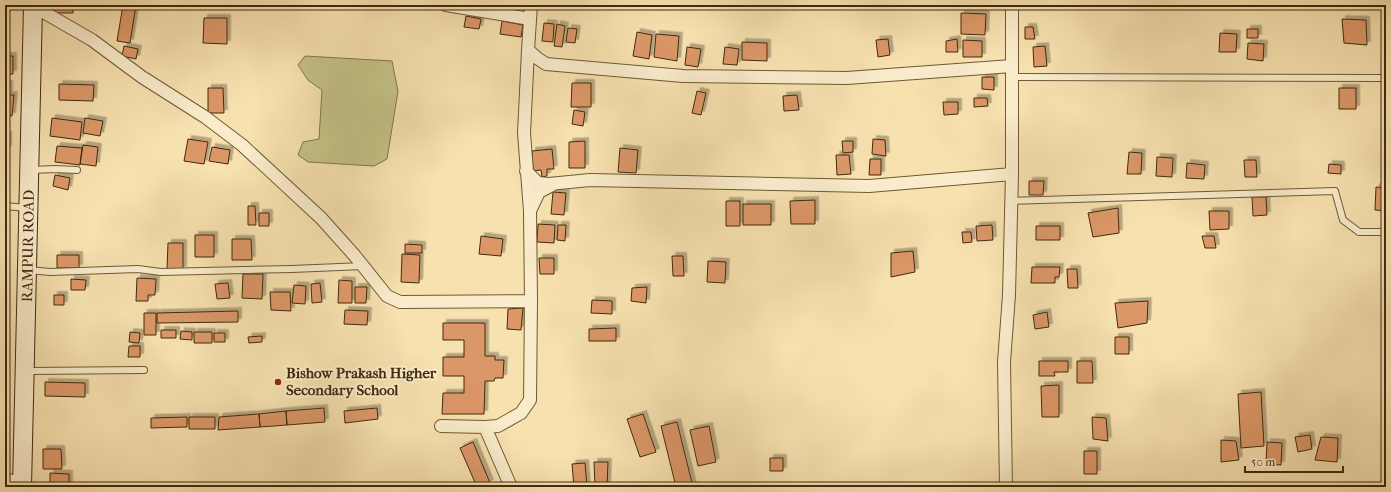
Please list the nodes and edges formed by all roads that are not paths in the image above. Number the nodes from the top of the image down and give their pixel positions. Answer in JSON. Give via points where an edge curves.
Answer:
{"nodes":[{"id":1,"x":446,"y":5,"type":"edge"},
{"id":2,"x":532,"y":5,"type":"edge"},
{"id":3,"x":1012,"y":5,"type":"edge"},
{"id":4,"x":33,"y":6,"type":"edge"},
{"id":5,"x":530,"y":19,"type":"junction"},
{"id":6,"x":528,"y":50,"type":"junction"},
{"id":7,"x":1012,"y":72,"type":"junction"},
{"id":8,"x":1386,"y":78,"type":"edge"},
{"id":9,"x":29,"y":170,"type":"junction"},
{"id":10,"x":77,"y":170,"type":"dead end"},
{"id":11,"x":526,"y":171,"type":"junction"},
{"id":12,"x":1012,"y":174,"type":"junction"},
{"id":13,"x":555,"y":183,"type":"junction"},
{"id":14,"x":1011,"y":201,"type":"junction"},
{"id":15,"x":5,"y":206,"type":"edge"},
{"id":16,"x":29,"y":208,"type":"junction"},
{"id":17,"x":530,"y":211,"type":"junction"},
{"id":18,"x":1386,"y":232,"type":"edge"},
{"id":19,"x":363,"y":266,"type":"junction"},
{"id":20,"x":27,"y":270,"type":"junction"},
{"id":21,"x":531,"y":301,"type":"junction"},
{"id":22,"x":144,"y":370,"type":"dead end"},
{"id":23,"x":25,"y":371,"type":"junction"},
{"id":24,"x":441,"y":426,"type":"dead end"},
{"id":25,"x":485,"y":427,"type":"junction"},
{"id":26,"x":5,"y":480,"type":"edge"},
{"id":27,"x":22,"y":485,"type":"edge"},
{"id":28,"x":511,"y":487,"type":"edge"},
{"id":29,"x":1006,"y":487,"type":"edge"}],
"edges":[{"from":1,"to":5,"type":"street"},
{"from":2,"to":5,"type":"street"},
{"from":3,"to":7,"type":"street"},
{"from":4,"to":9,"type":"main road","name":"RAMPUR ROAD"},
{"from":4,"to":19,"type":"street","via":[[92,40],[142,77],[205,116],[242,145],[321,218]]},
{"from":5,"to":6,"type":"street"},
{"from":6,"to":7,"type":"street","via":[[546,64],[683,76],[847,78]]},
{"from":6,"to":11,"type":"street","via":[[524,133]]},
{"from":7,"to":8,"type":"lane"},
{"from":7,"to":12,"type":"street"},
{"from":9,"to":10,"type":"lane"},
{"from":9,"to":16,"type":"main road","name":"RAMPUR ROAD"},
{"from":11,"to":13,"type":"street","via":[[538,183]]},
{"from":11,"to":17,"type":"street"},
{"from":12,"to":13,"type":"street","via":[[869,186],[590,180]]},
{"from":12,"to":14,"type":"street"},
{"from":13,"to":17,"type":"street","via":[[539,192]]},
{"from":14,"to":18,"type":"lane","via":[[1335,191],[1343,220],[1359,232]]},
{"from":14,"to":29,"type":"street","via":[[1009,295],[1004,362]]},
{"from":15,"to":16,"type":"lane"},
{"from":16,"to":20,"type":"main road","name":"RAMPUR ROAD"},
{"from":17,"to":21,"type":"street"},
{"from":19,"to":20,"type":"lane","via":[[161,272],[138,269],[50,272]]},
{"from":19,"to":21,"type":"street","via":[[387,296],[400,302]]},
{"from":20,"to":23,"type":"main road","name":"RAMPUR ROAD"},
{"from":21,"to":25,"type":"street","via":[[530,400],[521,413],[498,426]]},
{"from":22,"to":23,"type":"lane"},
{"from":23,"to":27,"type":"main road","name":"RAMPUR ROAD"},
{"from":24,"to":25,"type":"street"},
{"from":25,"to":28,"type":"street"},
{"from":26,"to":27,"type":"street"}]}
